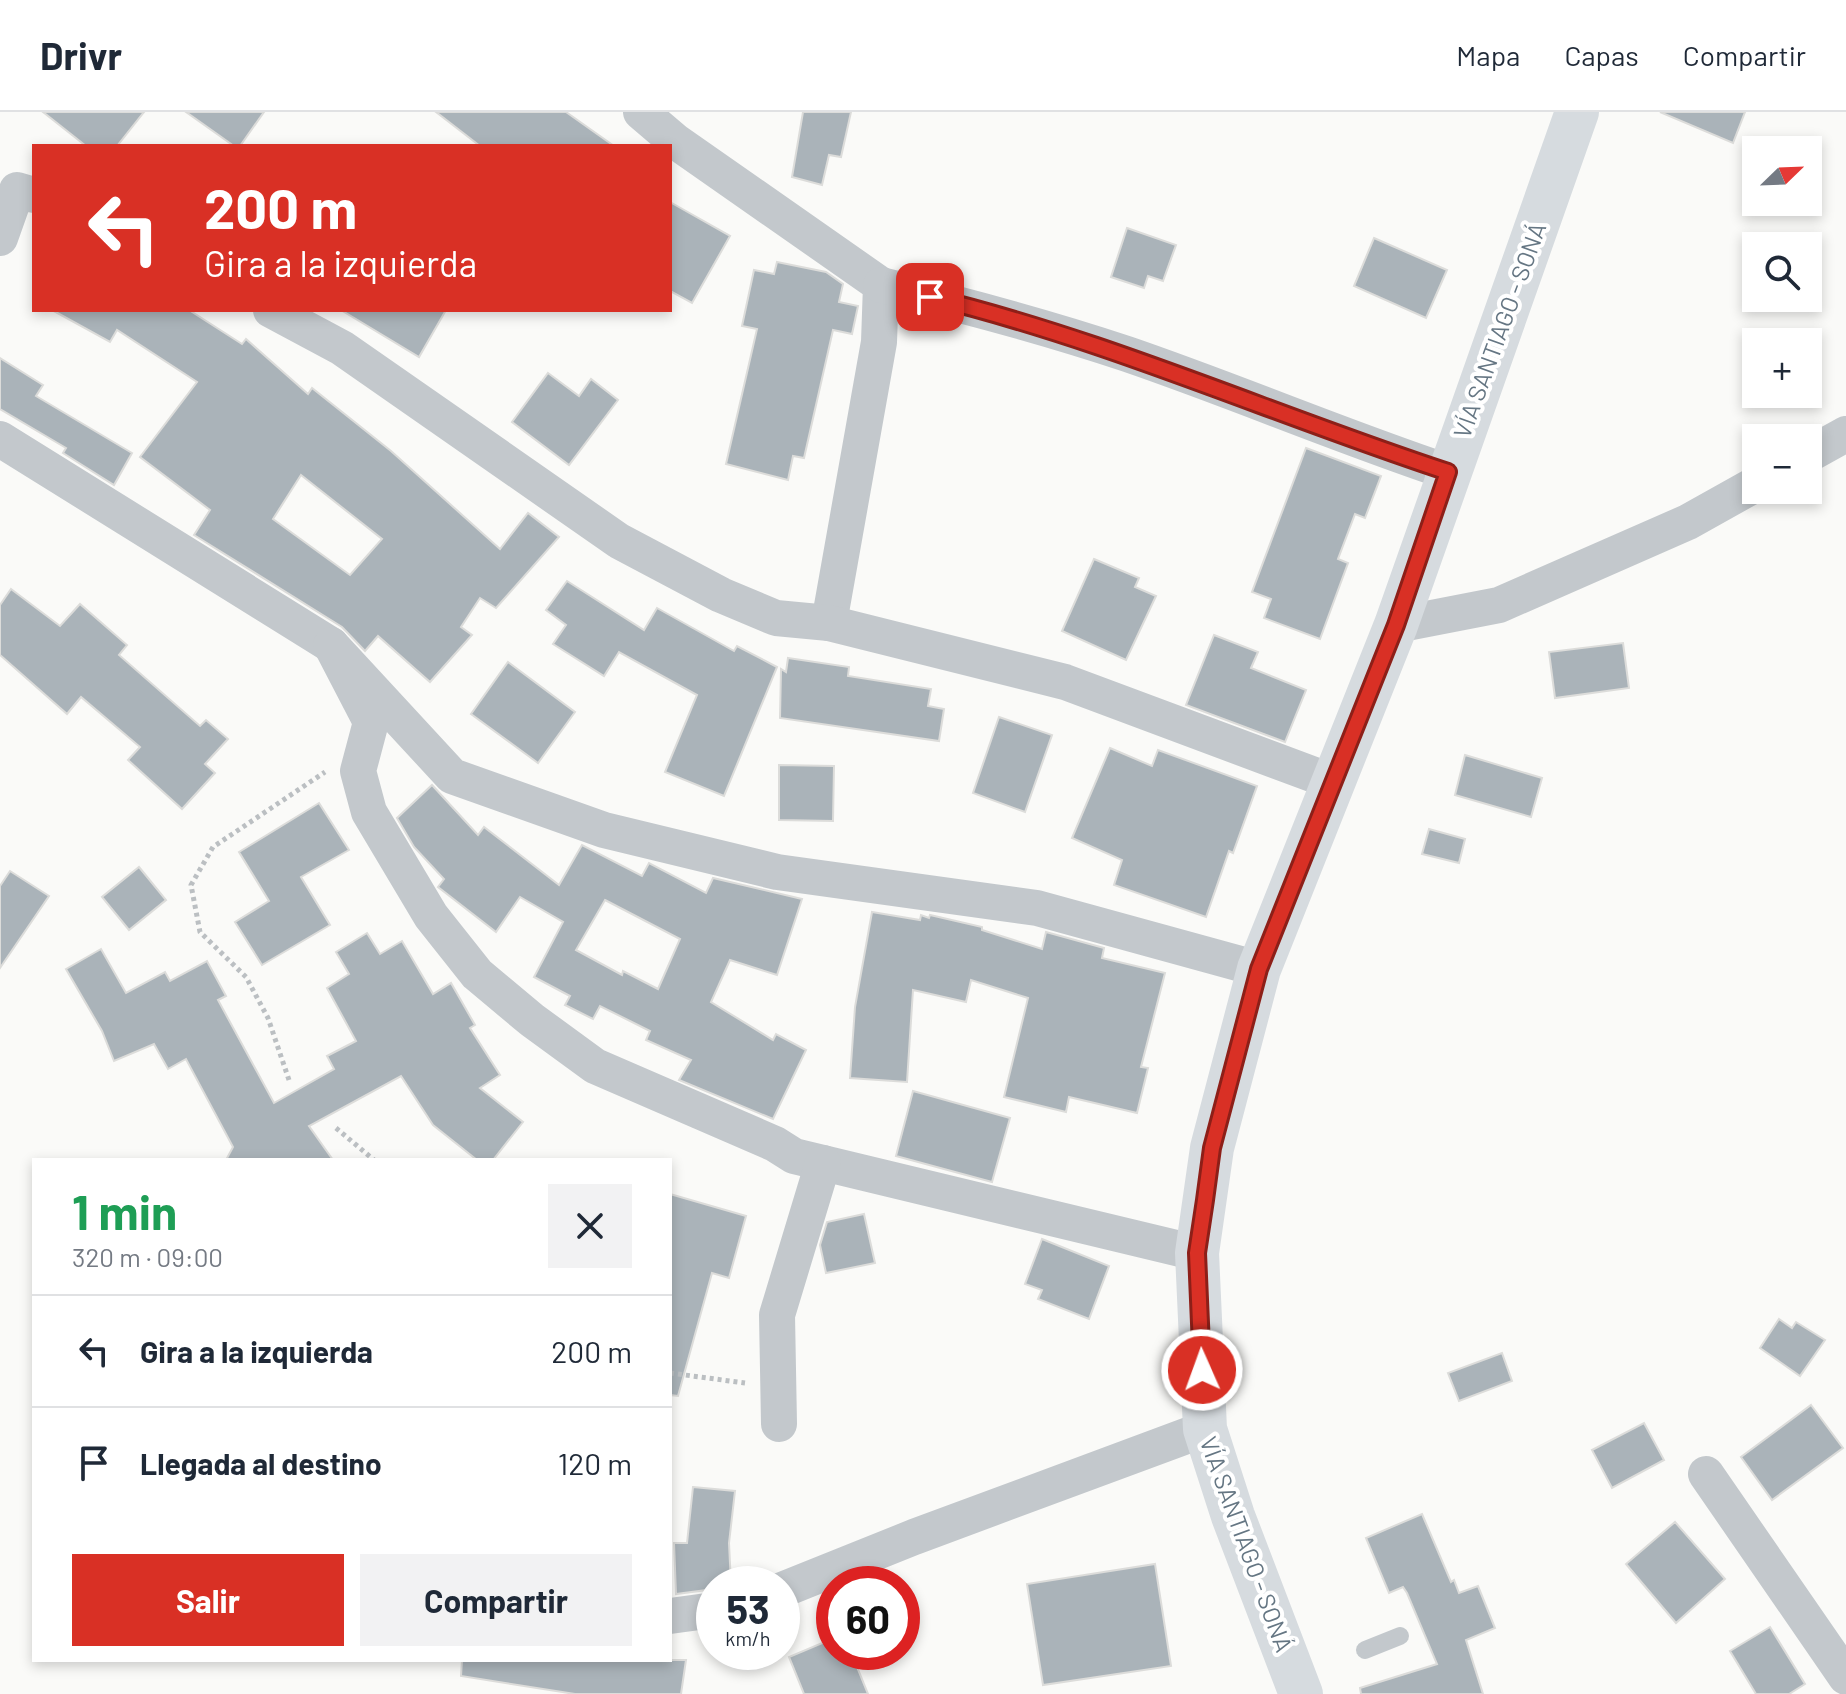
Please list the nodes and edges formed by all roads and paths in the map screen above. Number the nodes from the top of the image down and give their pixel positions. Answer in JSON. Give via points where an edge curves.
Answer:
{"nodes":[{"id":1,"x":641,"y":112,"type":"edge"},
{"id":2,"x":1577,"y":112,"type":"edge"},
{"id":3,"x":17,"y":190,"type":"edge"},
{"id":4,"x":0,"y":238,"type":"edge"},
{"id":5,"x":881,"y":285,"type":"junction"},
{"id":6,"x":275,"y":312,"type":"edge"},
{"id":7,"x":1846,"y":434,"type":"edge"},
{"id":8,"x":0,"y":439,"type":"edge"},
{"id":9,"x":1822,"y":447,"type":"edge"},
{"id":10,"x":1448,"y":472,"type":"junction"},
{"id":11,"x":1742,"y":492,"type":"edge"},
{"id":12,"x":829,"y":623,"type":"junction"},
{"id":13,"x":1396,"y":625,"type":"junction"},
{"id":14,"x":331,"y":645,"type":"junction"},
{"id":15,"x":364,"y":749,"type":"junction"},
{"id":16,"x":1333,"y":782,"type":"junction"},
{"id":17,"x":1259,"y":969,"type":"junction"},
{"id":18,"x":289,"y":1080,"type":"dead end"},
{"id":19,"x":336,"y":1128,"type":"dead end"},
{"id":20,"x":372,"y":1158,"type":"edge"},
{"id":21,"x":823,"y":1163,"type":"junction"},
{"id":22,"x":1197,"y":1253,"type":"junction"},
{"id":23,"x":672,"y":1373,"type":"edge"},
{"id":24,"x":778,"y":1387,"type":"junction"},
{"id":25,"x":779,"y":1424,"type":"dead end"},
{"id":26,"x":1205,"y":1429,"type":"junction"},
{"id":27,"x":1706,"y":1474,"type":"dead end"},
{"id":28,"x":800,"y":1583,"type":"edge"},
{"id":29,"x":696,"y":1612,"type":"edge"},
{"id":30,"x":672,"y":1616,"type":"edge"},
{"id":31,"x":1400,"y":1636,"type":"dead end"},
{"id":32,"x":1365,"y":1650,"type":"dead end"},
{"id":33,"x":1846,"y":1677,"type":"edge"},
{"id":34,"x":1301,"y":1694,"type":"edge"}],
"edges":[{"from":1,"to":5,"type":"street"},
{"from":2,"to":10,"type":"main road","name":"VÍA SANTIAGO - SONÁ"},
{"from":3,"to":4,"type":"street"},
{"from":5,"to":10,"type":"street","via":[[1129,355]]},
{"from":5,"to":12,"type":"street","via":[[879,342]]},
{"from":6,"to":12,"type":"street","via":[[342,348],[619,541],[776,618]]},
{"from":7,"to":9,"type":"street"},
{"from":8,"to":14,"type":"street"},
{"from":10,"to":13,"type":"main road","name":"VÍA SANTIAGO - SONÁ"},
{"from":11,"to":13,"type":"street","via":[[1688,522],[1499,605]]},
{"from":12,"to":16,"type":"street","via":[[1065,682]]},
{"from":13,"to":16,"type":"main road","name":"VÍA SANTIAGO - SONÁ"},
{"from":14,"to":15,"type":"street","via":[[371,722]]},
{"from":14,"to":17,"type":"street","via":[[452,776],[604,830],[777,872],[1037,908]]},
{"from":15,"to":18,"type":"path","via":[[213,847],[191,885],[200,932],[246,977],[268,1018]]},
{"from":15,"to":21,"type":"street","via":[[358,771],[369,812],[431,916],[477,974],[595,1066],[794,1156]]},
{"from":16,"to":17,"type":"main road","name":"VÍA SANTIAGO - SONÁ"},
{"from":17,"to":22,"type":"main road","name":"VÍA SANTIAGO - SONÁ","via":[[1212,1148]]},
{"from":19,"to":20,"type":"path"},
{"from":21,"to":22,"type":"street"},
{"from":21,"to":24,"type":"street","via":[[777,1315]]},
{"from":22,"to":26,"type":"main road","name":"VÍA SANTIAGO - SONÁ"},
{"from":23,"to":24,"type":"path"},
{"from":24,"to":25,"type":"street"},
{"from":26,"to":28,"type":"street"},
{"from":26,"to":34,"type":"main road","name":"VÍA SANTIAGO - SONÁ"},
{"from":27,"to":33,"type":"street"},
{"from":29,"to":30,"type":"street"},
{"from":31,"to":32,"type":"lane"}]}
